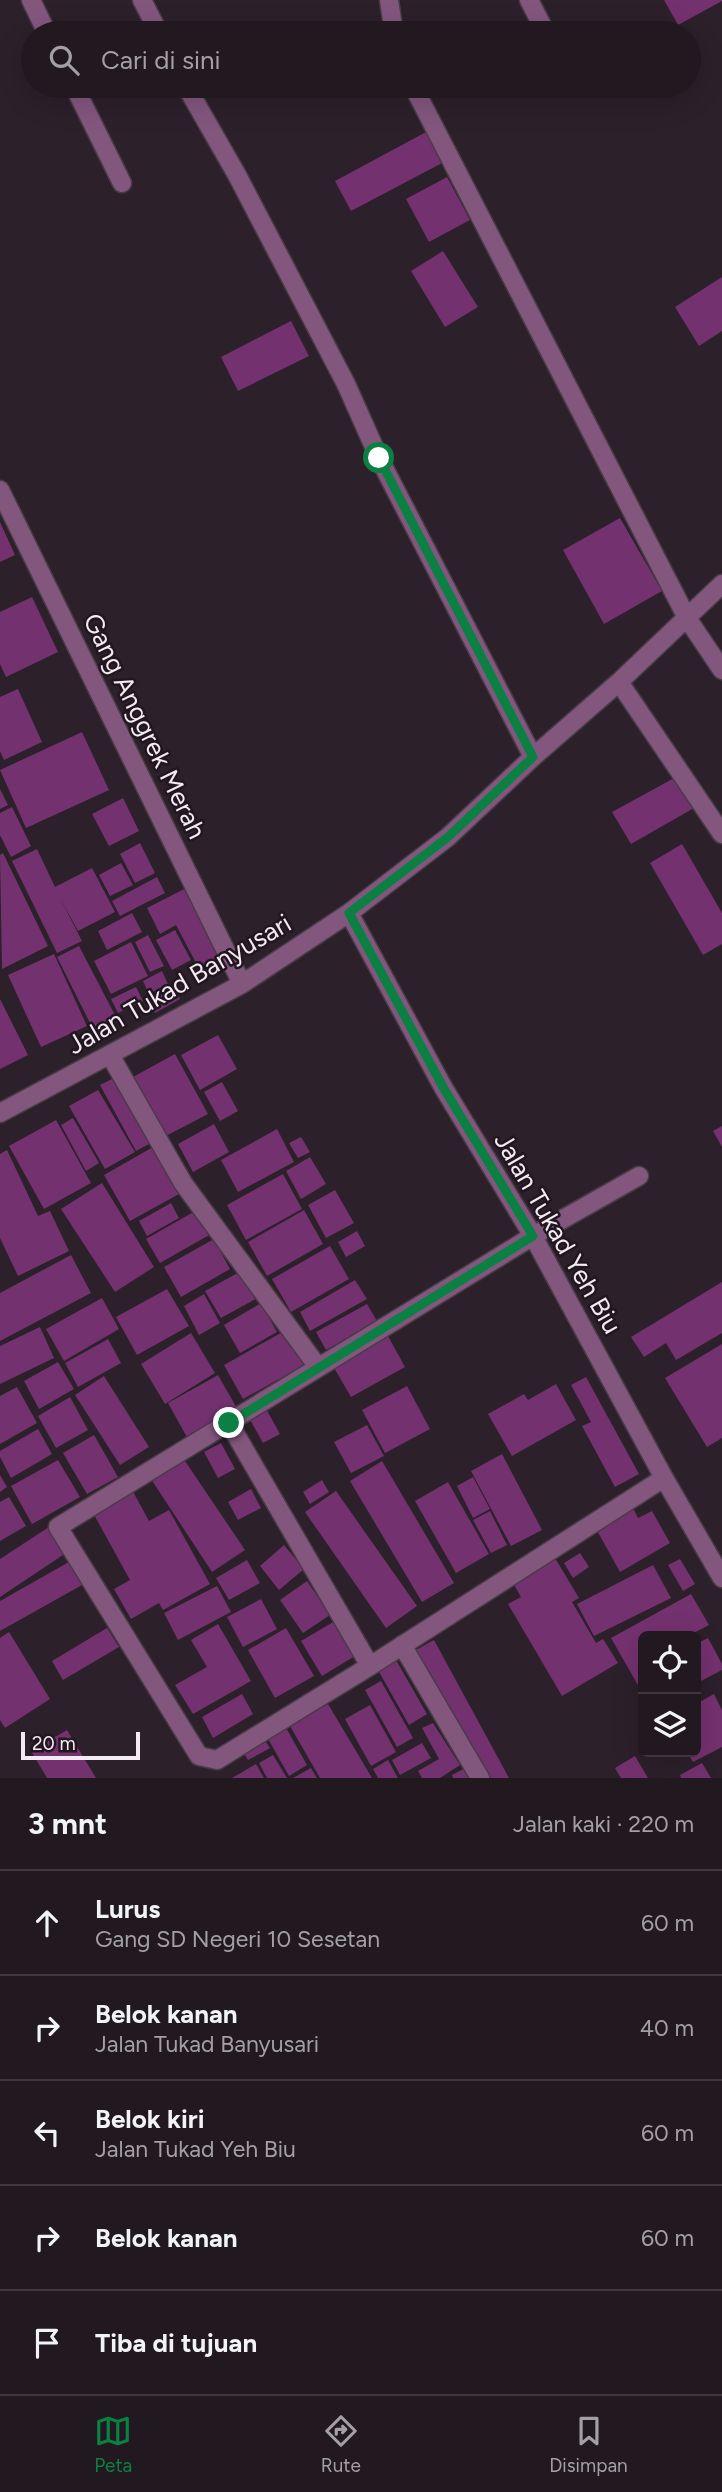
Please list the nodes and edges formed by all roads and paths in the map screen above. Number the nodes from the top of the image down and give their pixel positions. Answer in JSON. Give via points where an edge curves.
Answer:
{"nodes":[{"id":1,"x":31,"y":0,"type":"edge"},
{"id":2,"x":142,"y":0,"type":"edge"},
{"id":3,"x":389,"y":0,"type":"edge"},
{"id":4,"x":529,"y":0,"type":"edge"},
{"id":5,"x":41,"y":21,"type":"edge"},
{"id":6,"x":153,"y":21,"type":"edge"},
{"id":7,"x":392,"y":21,"type":"edge"},
{"id":8,"x":540,"y":21,"type":"edge"},
{"id":9,"x":80,"y":98,"type":"edge"},
{"id":10,"x":193,"y":98,"type":"edge"},
{"id":11,"x":419,"y":98,"type":"edge"},
{"id":12,"x":122,"y":183,"type":"dead end"},
{"id":13,"x":0,"y":490,"type":"edge"},
{"id":14,"x":722,"y":584,"type":"edge"},
{"id":15,"x":687,"y":618,"type":"junction"},
{"id":16,"x":722,"y":670,"type":"edge"},
{"id":17,"x":620,"y":682,"type":"junction"},
{"id":18,"x":533,"y":757,"type":"junction"},
{"id":19,"x":722,"y":834,"type":"edge"},
{"id":20,"x":349,"y":913,"type":"junction"},
{"id":21,"x":242,"y":984,"type":"junction"},
{"id":22,"x":110,"y":1055,"type":"junction"},
{"id":23,"x":0,"y":1113,"type":"edge"},
{"id":24,"x":639,"y":1176,"type":"dead end"},
{"id":25,"x":533,"y":1236,"type":"junction"},
{"id":26,"x":318,"y":1367,"type":"junction"},
{"id":27,"x":229,"y":1423,"type":"junction"},
{"id":28,"x":664,"y":1478,"type":"junction"},
{"id":29,"x":722,"y":1578,"type":"edge"},
{"id":30,"x":402,"y":1645,"type":"junction"},
{"id":31,"x":370,"y":1666,"type":"junction"},
{"id":32,"x":480,"y":1778,"type":"edge"}],
"edges":[{"from":1,"to":5,"type":"street"},
{"from":2,"to":6,"type":"street"},
{"from":3,"to":7,"type":"street"},
{"from":4,"to":8,"type":"street"},
{"from":9,"to":12,"type":"street"},
{"from":10,"to":18,"type":"street","via":[[346,384],[379,458]]},
{"from":11,"to":15,"type":"street"},
{"from":13,"to":21,"type":"street","name":"Gang Anggrek Merah"},
{"from":14,"to":15,"type":"street","name":"Jalan Tukad Banyusari"},
{"from":15,"to":16,"type":"street"},
{"from":15,"to":17,"type":"street","name":"Jalan Tukad Banyusari"},
{"from":17,"to":18,"type":"street","name":"Jalan Tukad Banyusari"},
{"from":17,"to":19,"type":"street"},
{"from":18,"to":20,"type":"street","name":"Jalan Tukad Banyusari","via":[[448,837]]},
{"from":20,"to":21,"type":"street","name":"Jalan Tukad Banyusari"},
{"from":20,"to":25,"type":"street","name":"Jalan Tukad Yeh Biu","via":[[443,1087]]},
{"from":21,"to":22,"type":"street","name":"Jalan Tukad Banyusari"},
{"from":22,"to":23,"type":"street","name":"Jalan Tukad Banyusari"},
{"from":22,"to":26,"type":"street","via":[[183,1183]]},
{"from":24,"to":25,"type":"street"},
{"from":25,"to":26,"type":"street"},
{"from":25,"to":28,"type":"street","name":"Jalan Tukad Yeh Biu"},
{"from":26,"to":27,"type":"street"},
{"from":27,"to":31,"type":"street"},
{"from":27,"to":31,"type":"street","via":[[58,1527],[200,1756],[217,1760]]},
{"from":28,"to":29,"type":"street","name":"Jalan Tukad Yeh Biu"},
{"from":28,"to":30,"type":"street"},
{"from":30,"to":31,"type":"street"},
{"from":30,"to":32,"type":"street"}]}
